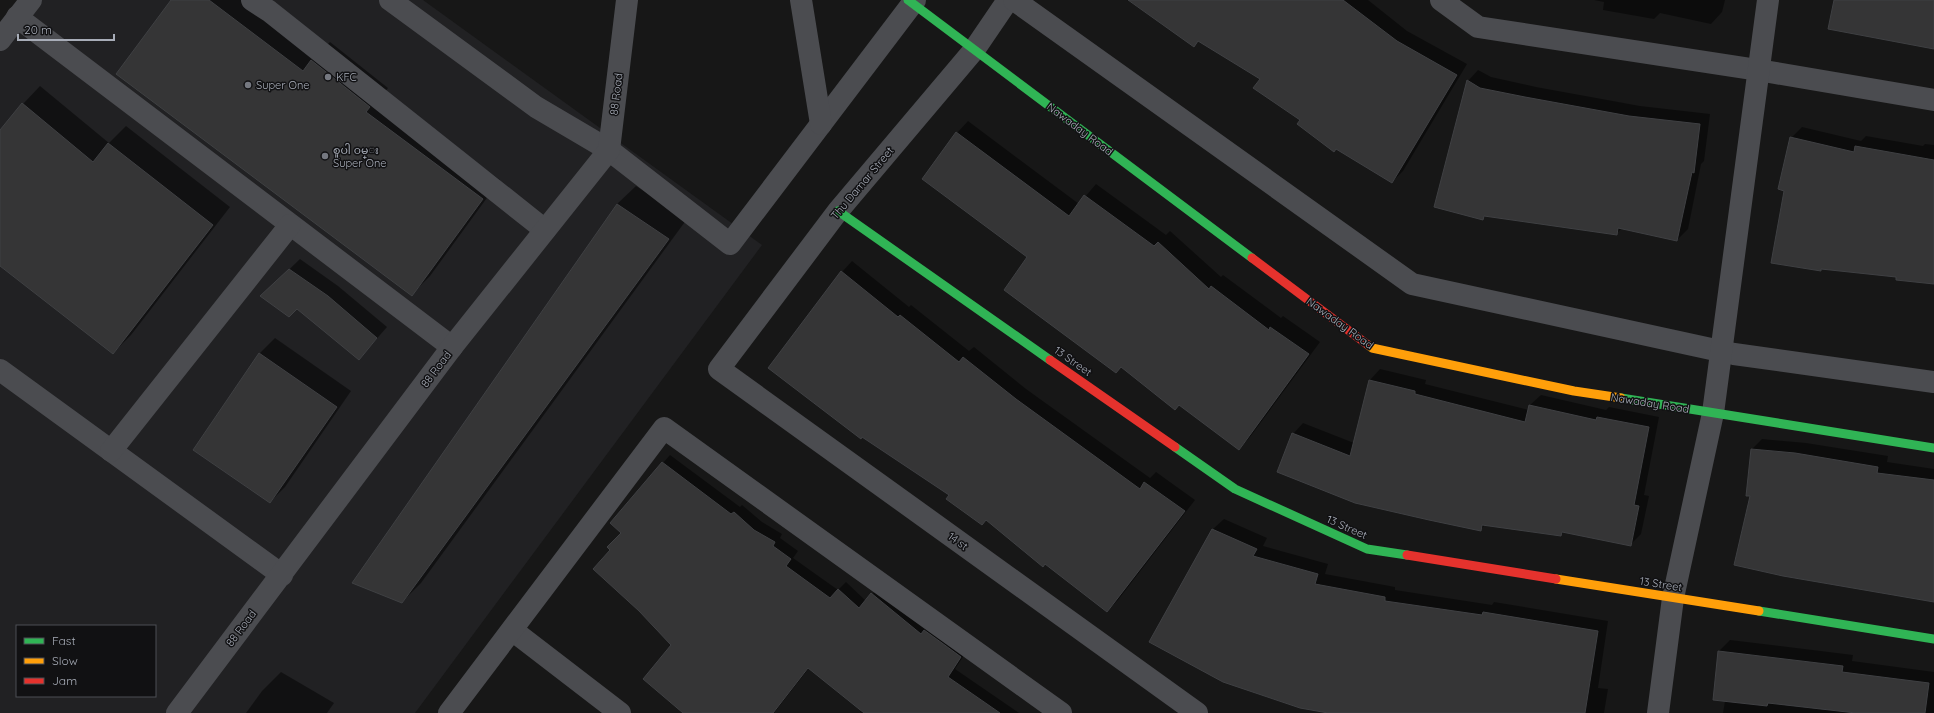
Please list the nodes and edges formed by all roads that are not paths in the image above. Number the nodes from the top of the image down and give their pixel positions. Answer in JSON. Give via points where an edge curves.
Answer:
{"nodes":[{"id":1,"x":31,"y":0,"type":"edge"},
{"id":2,"x":252,"y":0,"type":"edge"},
{"id":3,"x":390,"y":0,"type":"edge"},
{"id":4,"x":627,"y":0,"type":"edge"},
{"id":5,"x":801,"y":0,"type":"edge"},
{"id":6,"x":1008,"y":0,"type":"edge"},
{"id":7,"x":1014,"y":0,"type":"edge"},
{"id":8,"x":1441,"y":0,"type":"edge"},
{"id":9,"x":1768,"y":0,"type":"edge"},
{"id":10,"x":912,"y":1,"type":"edge"},
{"id":11,"x":18,"y":17,"type":"junction"},
{"id":12,"x":0,"y":40,"type":"edge"},
{"id":13,"x":974,"y":50,"type":"junction"},
{"id":14,"x":1758,"y":70,"type":"junction"},
{"id":15,"x":1934,"y":100,"type":"edge"},
{"id":16,"x":821,"y":124,"type":"junction"},
{"id":17,"x":609,"y":150,"type":"junction"},
{"id":18,"x":838,"y":211,"type":"junction"},
{"id":19,"x":290,"y":225,"type":"junction"},
{"id":20,"x":545,"y":230,"type":"junction"},
{"id":21,"x":452,"y":347,"type":"junction"},
{"id":22,"x":1721,"y":351,"type":"junction"},
{"id":23,"x":718,"y":369,"type":"joint"},
{"id":24,"x":0,"y":370,"type":"edge"},
{"id":25,"x":1934,"y":382,"type":"edge"},
{"id":26,"x":1712,"y":413,"type":"junction"},
{"id":27,"x":1934,"y":448,"type":"edge"},
{"id":28,"x":111,"y":451,"type":"junction"},
{"id":29,"x":282,"y":575,"type":"junction"},
{"id":30,"x":1673,"y":598,"type":"junction"},
{"id":31,"x":512,"y":630,"type":"junction"},
{"id":32,"x":1934,"y":639,"type":"edge"},
{"id":33,"x":177,"y":713,"type":"edge"},
{"id":34,"x":449,"y":713,"type":"edge"},
{"id":35,"x":620,"y":713,"type":"edge"},
{"id":36,"x":1061,"y":713,"type":"edge"},
{"id":37,"x":1197,"y":713,"type":"edge"},
{"id":38,"x":1658,"y":713,"type":"edge"}],
"edges":[{"from":1,"to":11,"type":"street"},
{"from":2,"to":20,"type":"street"},
{"from":3,"to":17,"type":"street","via":[[536,107]]},
{"from":4,"to":17,"type":"street","name":"88 Road"},
{"from":5,"to":16,"type":"street"},
{"from":6,"to":13,"type":"street","name":"Thu Damar Street"},
{"from":7,"to":22,"type":"street","via":[[1412,284]]},
{"from":8,"to":14,"type":"street","via":[[1478,27]]},
{"from":9,"to":14,"type":"street"},
{"from":10,"to":13,"type":"street","name":"Nawaday Road"},
{"from":10,"to":16,"type":"street"},
{"from":11,"to":12,"type":"street"},
{"from":11,"to":19,"type":"street"},
{"from":13,"to":18,"type":"street","name":"Thu Damar Street"},
{"from":13,"to":26,"type":"street","name":"Nawaday Road","via":[[1372,348],[1574,391]]},
{"from":14,"to":15,"type":"street"},
{"from":14,"to":22,"type":"street"},
{"from":16,"to":17,"type":"street","via":[[730,244]]},
{"from":17,"to":20,"type":"street","name":"88 Road"},
{"from":18,"to":23,"type":"street","name":"Thu Damar Street"},
{"from":18,"to":30,"type":"street","name":"13 Street","via":[[1235,489],[1367,549]]},
{"from":19,"to":21,"type":"street"},
{"from":19,"to":28,"type":"street"},
{"from":20,"to":21,"type":"street","name":"88 Road"},
{"from":21,"to":29,"type":"street","name":"88 Road"},
{"from":22,"to":25,"type":"street"},
{"from":22,"to":26,"type":"street"},
{"from":23,"to":37,"type":"street","name":"14 st"},
{"from":24,"to":28,"type":"street"},
{"from":26,"to":27,"type":"street","name":"Nawaday Road"},
{"from":26,"to":30,"type":"street"},
{"from":28,"to":29,"type":"street"},
{"from":29,"to":33,"type":"street","name":"88 Road"},
{"from":30,"to":32,"type":"street","name":"13 Street"},
{"from":30,"to":38,"type":"street"},
{"from":31,"to":34,"type":"street"},
{"from":31,"to":35,"type":"street"},
{"from":31,"to":36,"type":"street","via":[[664,428]]}]}
